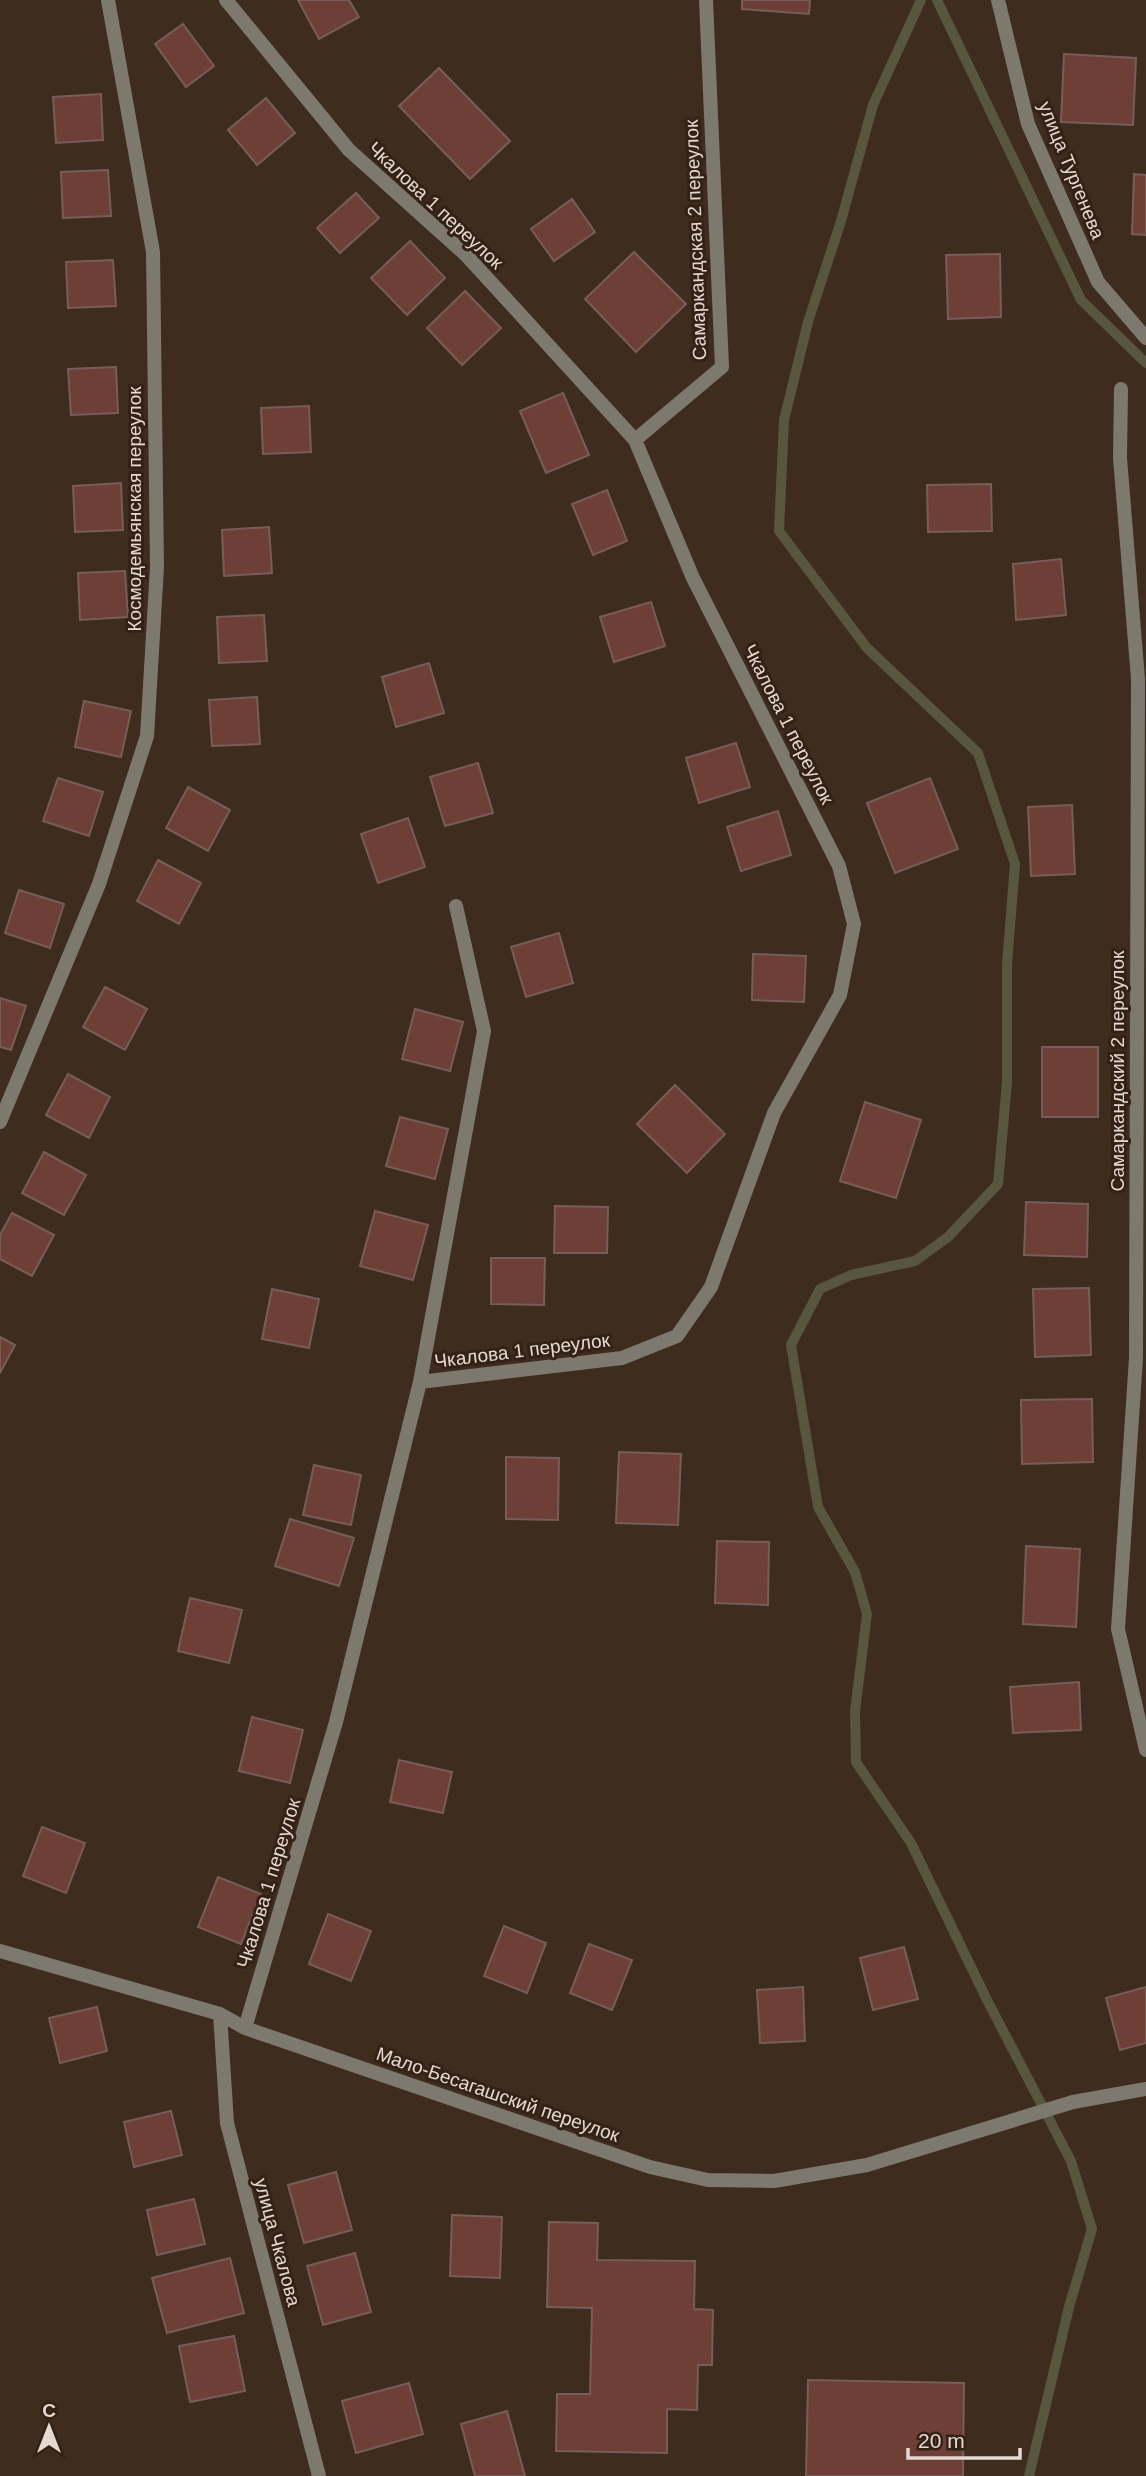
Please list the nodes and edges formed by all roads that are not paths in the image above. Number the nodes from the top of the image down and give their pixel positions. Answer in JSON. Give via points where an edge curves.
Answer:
{"nodes":[{"id":1,"x":108,"y":0,"type":"edge"},
{"id":2,"x":226,"y":0,"type":"edge"},
{"id":3,"x":706,"y":0,"type":"edge"},
{"id":4,"x":998,"y":0,"type":"edge"},
{"id":5,"x":1146,"y":338,"type":"edge"},
{"id":6,"x":1121,"y":389,"type":"dead end"},
{"id":7,"x":635,"y":440,"type":"junction"},
{"id":8,"x":1142,"y":680,"type":"edge"},
{"id":9,"x":456,"y":906,"type":"dead end"},
{"id":10,"x":0,"y":1122,"type":"edge"},
{"id":11,"x":419,"y":1382,"type":"junction"},
{"id":12,"x":1146,"y":1750,"type":"edge"},
{"id":13,"x":0,"y":1951,"type":"edge"},
{"id":14,"x":220,"y":2014,"type":"junction"},
{"id":15,"x":245,"y":2028,"type":"junction"},
{"id":16,"x":1146,"y":2089,"type":"edge"},
{"id":17,"x":319,"y":2476,"type":"edge"}],
"edges":[{"from":1,"to":10,"type":"street","name":"Космодемьянская переулок","via":[[153,252],[157,567],[147,736],[99,884]]},
{"from":2,"to":7,"type":"street","name":"Чкалова 1 переулок","via":[[349,150],[466,255]]},
{"from":3,"to":7,"type":"street","name":"Самаркандская 2 переулок","via":[[722,367]]},
{"from":4,"to":5,"type":"street","name":"улица Тургенева","via":[[1028,124],[1098,282]]},
{"from":6,"to":8,"type":"street","name":"Самаркандский 2 переулок","via":[[1120,458]]},
{"from":7,"to":11,"type":"street","name":"Чкалова 1 переулок","via":[[693,578],[839,866],[854,923],[840,995],[774,1113],[711,1287],[677,1336],[622,1358]]},
{"from":8,"to":12,"type":"street","name":"Самаркандский 2 переулок","via":[[1136,1358],[1118,1629]]},
{"from":9,"to":11,"type":"street","name":"Чкалова 1 переулок","via":[[484,1031]]},
{"from":11,"to":15,"type":"street","name":"Чкалова 1 переулок","via":[[336,1722]]},
{"from":13,"to":14,"type":"street","name":"Мало-Бесагашский переулок"},
{"from":14,"to":15,"type":"street","name":"Мало-Бесагашский переулок"},
{"from":14,"to":17,"type":"street","name":"улица Чкалова","via":[[227,2123]]},
{"from":15,"to":16,"type":"street","name":"Мало-Бесагашский переулок","via":[[650,2167],[708,2180],[774,2181],[867,2165],[1073,2102]]}]}
